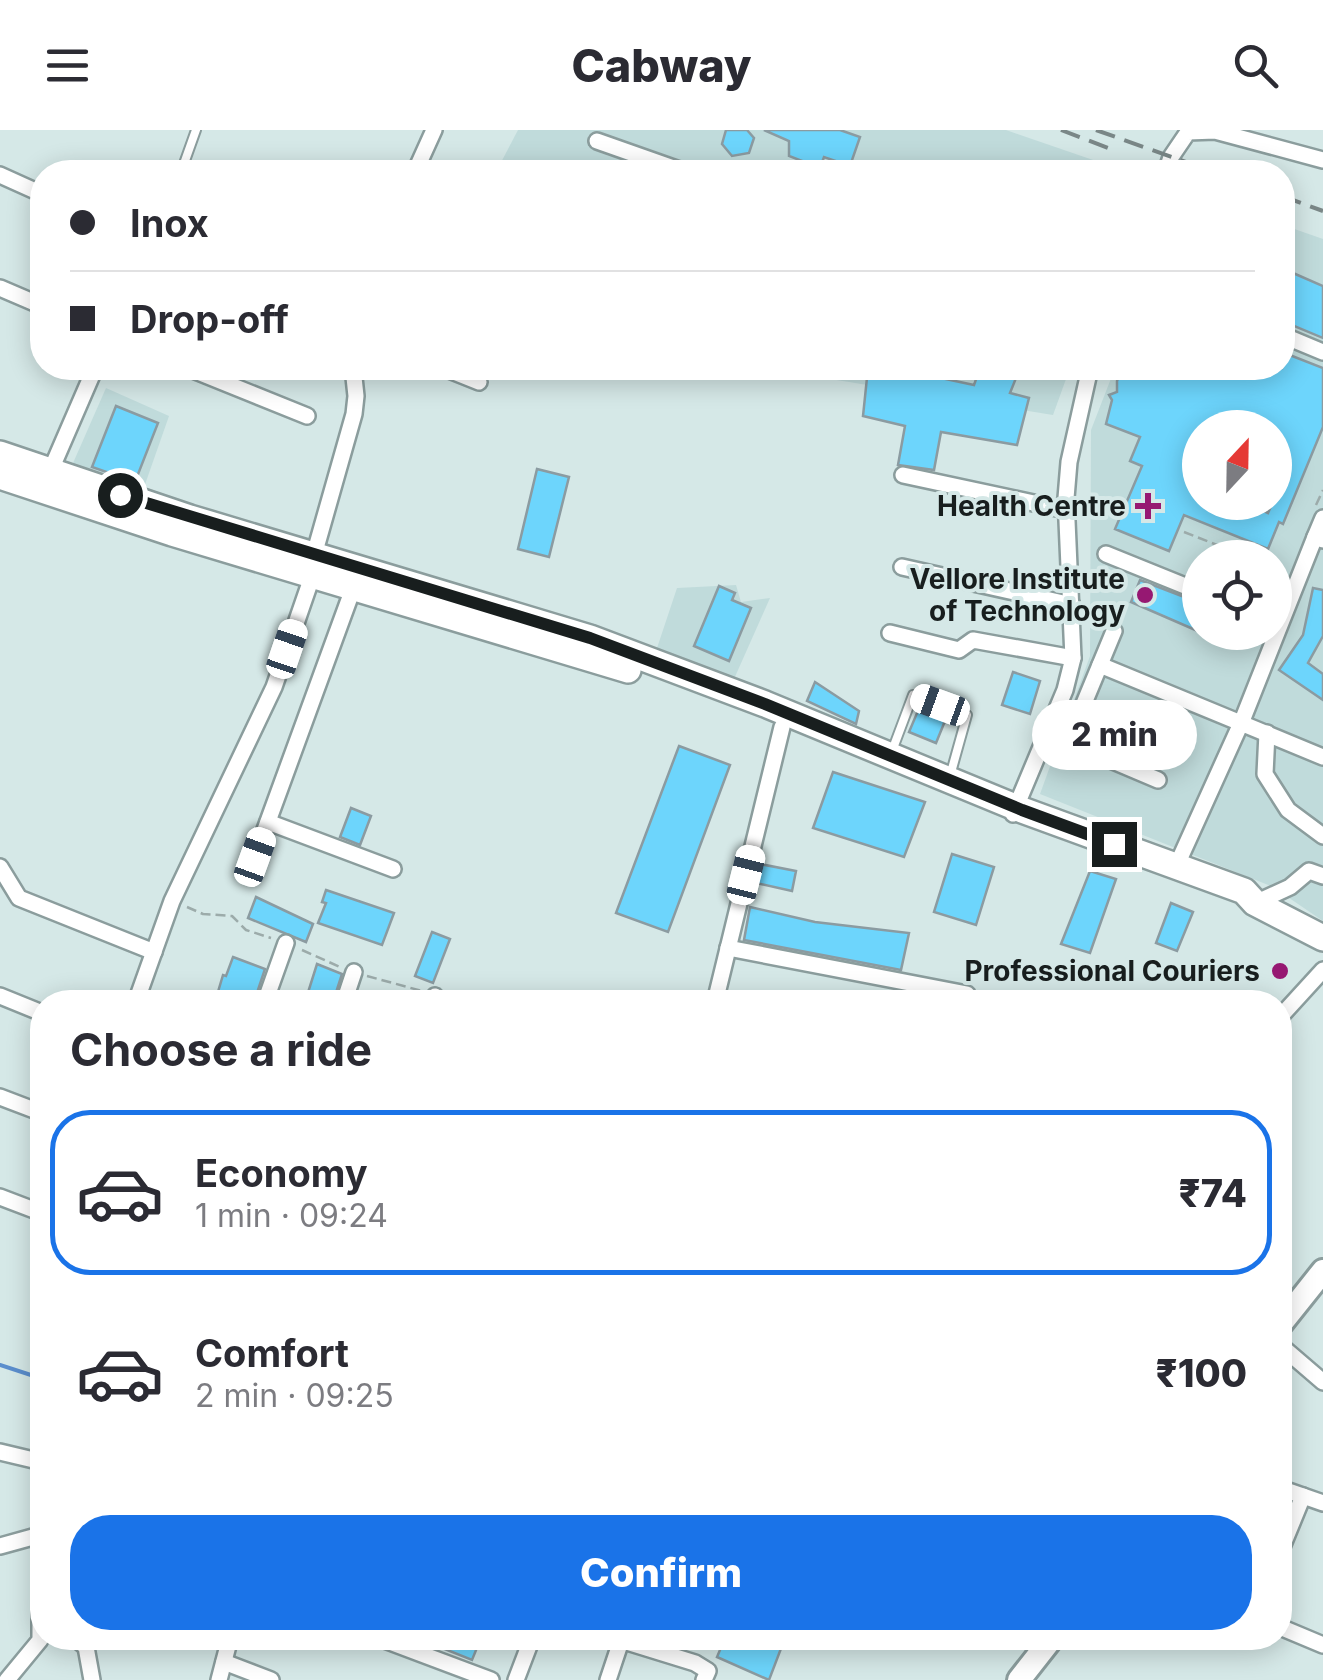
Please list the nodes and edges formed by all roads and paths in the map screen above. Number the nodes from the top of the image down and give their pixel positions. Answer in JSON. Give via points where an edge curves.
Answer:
{"nodes":[{"id":1,"x":196,"y":130,"type":"edge"},
{"id":2,"x":434,"y":130,"type":"edge"},
{"id":3,"x":1188,"y":131,"type":"edge"},
{"id":4,"x":1244,"y":134,"type":"edge"},
{"id":5,"x":597,"y":140,"type":"dead end"},
{"id":6,"x":186,"y":160,"type":"edge"},
{"id":7,"x":420,"y":160,"type":"edge"},
{"id":8,"x":651,"y":160,"type":"edge"},
{"id":9,"x":1170,"y":160,"type":"edge"},
{"id":10,"x":1323,"y":160,"type":"edge"},
{"id":11,"x":0,"y":175,"type":"edge"},
{"id":12,"x":30,"y":189,"type":"edge"},
{"id":13,"x":0,"y":288,"type":"edge"},
{"id":14,"x":30,"y":301,"type":"edge"},
{"id":15,"x":1295,"y":340,"type":"edge"},
{"id":16,"x":1323,"y":352,"type":"edge"},
{"id":17,"x":90,"y":380,"type":"edge"},
{"id":18,"x":218,"y":380,"type":"edge"},
{"id":19,"x":354,"y":380,"type":"edge"},
{"id":20,"x":475,"y":380,"type":"edge"},
{"id":21,"x":1087,"y":380,"type":"edge"},
{"id":22,"x":480,"y":382,"type":"dead end"},
{"id":23,"x":307,"y":416,"type":"dead end"},
{"id":24,"x":0,"y":454,"type":"edge"},
{"id":25,"x":50,"y":472,"type":"junction"},
{"id":26,"x":904,"y":475,"type":"dead end"},
{"id":27,"x":0,"y":476,"type":"edge"},
{"id":28,"x":1066,"y":510,"type":"junction"},
{"id":29,"x":1323,"y":518,"type":"edge"},
{"id":30,"x":1184,"y":532,"type":"dead end"},
{"id":31,"x":1319,"y":539,"type":"edge"},
{"id":32,"x":1204,"y":540,"type":"edge"},
{"id":33,"x":1106,"y":554,"type":"dead end"},
{"id":34,"x":313,"y":564,"type":"junction"},
{"id":35,"x":902,"y":567,"type":"dead end"},
{"id":36,"x":1182,"y":585,"type":"edge"},
{"id":37,"x":354,"y":586,"type":"junction"},
{"id":38,"x":1292,"y":594,"type":"edge"},
{"id":39,"x":1072,"y":605,"type":"junction"},
{"id":40,"x":1114,"y":631,"type":"dead end"},
{"id":41,"x":890,"y":633,"type":"dead end"},
{"id":42,"x":1268,"y":650,"type":"edge"},
{"id":43,"x":1073,"y":658,"type":"junction"},
{"id":44,"x":1100,"y":665,"type":"junction"},
{"id":45,"x":1242,"y":721,"type":"junction"},
{"id":46,"x":782,"y":727,"type":"junction"},
{"id":47,"x":1266,"y":733,"type":"junction"},
{"id":48,"x":890,"y":756,"type":"junction"},
{"id":49,"x":1323,"y":758,"type":"edge"},
{"id":50,"x":948,"y":780,"type":"junction"},
{"id":51,"x":1158,"y":780,"type":"dead end"},
{"id":52,"x":1013,"y":813,"type":"junction"},
{"id":53,"x":268,"y":822,"type":"junction"},
{"id":54,"x":1323,"y":836,"type":"edge"},
{"id":55,"x":1323,"y":855,"type":"edge"},
{"id":56,"x":255,"y":857,"type":"dead end"},
{"id":57,"x":1176,"y":867,"type":"junction"},
{"id":58,"x":0,"y":868,"type":"edge"},
{"id":59,"x":393,"y":869,"type":"dead end"},
{"id":60,"x":1320,"y":875,"type":"edge"},
{"id":61,"x":172,"y":901,"type":"junction"},
{"id":62,"x":1255,"y":902,"type":"junction"},
{"id":63,"x":1323,"y":938,"type":"edge"},
{"id":64,"x":286,"y":944,"type":"junction"},
{"id":65,"x":728,"y":948,"type":"junction"},
{"id":66,"x":154,"y":952,"type":"junction"},
{"id":67,"x":1323,"y":970,"type":"edge"},
{"id":68,"x":354,"y":972,"type":"junction"},
{"id":69,"x":140,"y":990,"type":"edge"},
{"id":70,"x":269,"y":990,"type":"edge"},
{"id":71,"x":348,"y":990,"type":"edge"},
{"id":72,"x":407,"y":990,"type":"edge"},
{"id":73,"x":719,"y":990,"type":"edge"},
{"id":74,"x":945,"y":990,"type":"edge"},
{"id":75,"x":0,"y":996,"type":"edge"},
{"id":76,"x":1292,"y":1004,"type":"edge"},
{"id":77,"x":30,"y":1008,"type":"edge"},
{"id":78,"x":0,"y":1098,"type":"edge"},
{"id":79,"x":30,"y":1109,"type":"edge"},
{"id":80,"x":0,"y":1197,"type":"edge"},
{"id":81,"x":30,"y":1208,"type":"edge"},
{"id":82,"x":1323,"y":1270,"type":"edge"},
{"id":83,"x":1292,"y":1310,"type":"edge"},
{"id":84,"x":1292,"y":1355,"type":"edge"},
{"id":85,"x":1323,"y":1382,"type":"edge"},
{"id":86,"x":0,"y":1452,"type":"edge"},
{"id":87,"x":30,"y":1458,"type":"edge"},
{"id":88,"x":1292,"y":1492,"type":"edge"},
{"id":89,"x":1303,"y":1496,"type":"junction"},
{"id":90,"x":1323,"y":1503,"type":"edge"},
{"id":91,"x":1292,"y":1523,"type":"edge"},
{"id":92,"x":30,"y":1537,"type":"edge"},
{"id":93,"x":0,"y":1546,"type":"edge"},
{"id":94,"x":1292,"y":1632,"type":"edge"},
{"id":95,"x":1323,"y":1645,"type":"edge"},
{"id":96,"x":32,"y":1650,"type":"edge"},
{"id":97,"x":87,"y":1650,"type":"edge"},
{"id":98,"x":227,"y":1650,"type":"edge"},
{"id":99,"x":424,"y":1650,"type":"edge"},
{"id":100,"x":527,"y":1650,"type":"edge"},
{"id":101,"x":615,"y":1650,"type":"edge"},
{"id":102,"x":653,"y":1650,"type":"edge"},
{"id":103,"x":1043,"y":1650,"type":"edge"},
{"id":104,"x":224,"y":1662,"type":"junction"},
{"id":105,"x":6,"y":1680,"type":"edge"},
{"id":106,"x":92,"y":1680,"type":"edge"},
{"id":107,"x":219,"y":1680,"type":"edge"},
{"id":108,"x":271,"y":1680,"type":"edge"},
{"id":109,"x":491,"y":1680,"type":"edge"},
{"id":110,"x":516,"y":1680,"type":"edge"},
{"id":111,"x":608,"y":1680,"type":"edge"},
{"id":112,"x":704,"y":1680,"type":"edge"},
{"id":113,"x":1020,"y":1680,"type":"edge"}],
"edges":[{"from":1,"to":6,"type":"lane"},
{"from":2,"to":7,"type":"street"},
{"from":3,"to":4,"type":"street"},
{"from":3,"to":9,"type":"street"},
{"from":4,"to":10,"type":"street"},
{"from":5,"to":8,"type":"street"},
{"from":11,"to":12,"type":"street"},
{"from":13,"to":14,"type":"street"},
{"from":15,"to":16,"type":"street"},
{"from":17,"to":25,"type":"street"},
{"from":18,"to":23,"type":"street"},
{"from":19,"to":34,"type":"street","via":[[354,414]]},
{"from":20,"to":22,"type":"street"},
{"from":21,"to":28,"type":"street"},
{"from":24,"to":25,"type":"main road"},
{"from":25,"to":34,"type":"main road"},
{"from":26,"to":28,"type":"street"},
{"from":27,"to":34,"type":"main road","via":[[172,533]]},
{"from":28,"to":39,"type":"street"},
{"from":29,"to":31,"type":"street"},
{"from":30,"to":32,"type":"path"},
{"from":31,"to":38,"type":"street"},
{"from":33,"to":36,"type":"street"},
{"from":34,"to":37,"type":"main road"},
{"from":34,"to":48,"type":"main road","via":[[590,638]]},
{"from":34,"to":61,"type":"street","via":[[274,687]]},
{"from":35,"to":39,"type":"street"},
{"from":37,"to":46,"type":"main road","via":[[584,655]]},
{"from":37,"to":53,"type":"street"},
{"from":39,"to":43,"type":"street"},
{"from":40,"to":44,"type":"street"},
{"from":41,"to":43,"type":"street","via":[[959,650],[973,640]]},
{"from":42,"to":45,"type":"street"},
{"from":43,"to":52,"type":"street"},
{"from":44,"to":45,"type":"street"},
{"from":44,"to":51,"type":"street","via":[[1068,742]]},
{"from":45,"to":47,"type":"street"},
{"from":45,"to":57,"type":"street"},
{"from":46,"to":52,"type":"main road"},
{"from":46,"to":65,"type":"street"},
{"from":47,"to":49,"type":"street"},
{"from":47,"to":54,"type":"street","via":[[1265,774],[1288,810]]},
{"from":48,"to":50,"type":"main road"},
{"from":48,"to":50,"type":"lane","via":[[914,695],[967,715]]},
{"from":50,"to":52,"type":"main road"},
{"from":52,"to":57,"type":"main road"},
{"from":52,"to":62,"type":"main road","via":[[1080,847],[1239,904]]},
{"from":53,"to":56,"type":"street"},
{"from":53,"to":59,"type":"street"},
{"from":55,"to":60,"type":"street"},
{"from":57,"to":62,"type":"main road","via":[[1244,891]]},
{"from":58,"to":66,"type":"street","via":[[20,898]]},
{"from":60,"to":62,"type":"street","via":[[1309,871],[1290,888]]},
{"from":61,"to":64,"type":"path","via":[[232,916],[246,930]]},
{"from":61,"to":66,"type":"street"},
{"from":62,"to":63,"type":"main road"},
{"from":64,"to":68,"type":"path"},
{"from":64,"to":70,"type":"street"},
{"from":65,"to":73,"type":"street"},
{"from":65,"to":74,"type":"street"},
{"from":66,"to":69,"type":"street"},
{"from":67,"to":76,"type":"street"},
{"from":68,"to":71,"type":"street"},
{"from":68,"to":72,"type":"path"},
{"from":75,"to":77,"type":"street"},
{"from":78,"to":79,"type":"street"},
{"from":80,"to":81,"type":"street"},
{"from":82,"to":83,"type":"street"},
{"from":84,"to":85,"type":"street"},
{"from":86,"to":87,"type":"street"},
{"from":88,"to":89,"type":"street"},
{"from":89,"to":90,"type":"street"},
{"from":89,"to":91,"type":"street"},
{"from":92,"to":93,"type":"street"},
{"from":94,"to":95,"type":"street"},
{"from":96,"to":105,"type":"street"},
{"from":97,"to":106,"type":"street"},
{"from":98,"to":104,"type":"street"},
{"from":99,"to":109,"type":"street"},
{"from":100,"to":110,"type":"street"},
{"from":101,"to":111,"type":"street"},
{"from":102,"to":112,"type":"street","via":[[695,1663],[708,1671]]},
{"from":103,"to":113,"type":"street"},
{"from":104,"to":107,"type":"street"},
{"from":104,"to":108,"type":"street"}]}
